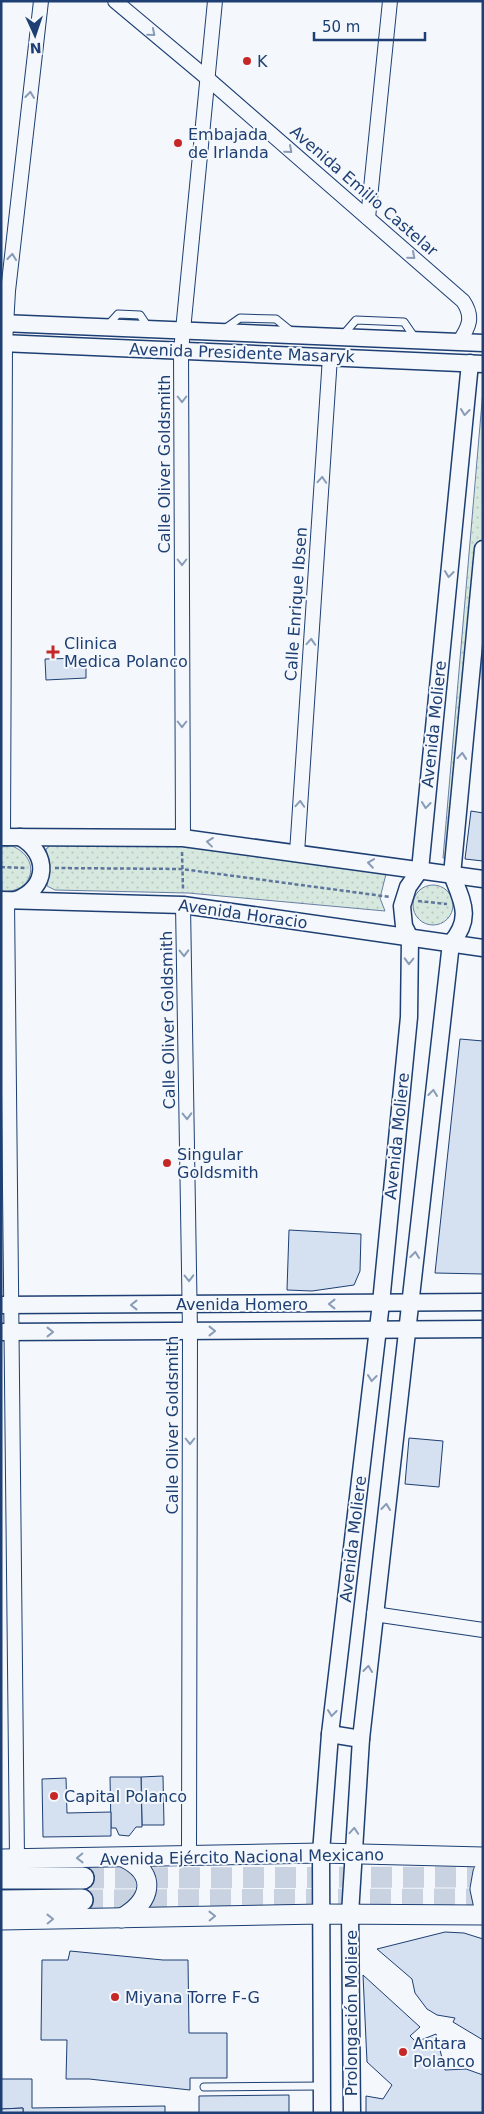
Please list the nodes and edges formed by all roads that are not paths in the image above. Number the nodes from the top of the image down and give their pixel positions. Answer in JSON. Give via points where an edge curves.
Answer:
{"nodes":[{"id":1,"x":41,"y":1,"type":"edge"},
{"id":2,"x":115,"y":1,"type":"edge"},
{"id":3,"x":214,"y":1,"type":"edge"},
{"id":4,"x":390,"y":1,"type":"edge"},
{"id":5,"x":207,"y":78,"type":"junction"},
{"id":6,"x":368,"y":218,"type":"junction"},
{"id":7,"x":4,"y":323,"type":"edge"},
{"id":8,"x":182,"y":332,"type":"junction"},
{"id":9,"x":459,"y":342,"type":"junction"},
{"id":10,"x":3,"y":343,"type":"edge"},
{"id":11,"x":483,"y":343,"type":"edge"},
{"id":12,"x":182,"y":351,"type":"junction"},
{"id":13,"x":330,"y":357,"type":"junction"},
{"id":14,"x":476,"y":364,"type":"edge"},
{"id":15,"x":483,"y":549,"type":"edge"},
{"id":16,"x":479,"y":624,"type":"edge"},
{"id":17,"x":477,"y":664,"type":"edge"},
{"id":18,"x":2,"y":837,"type":"edge"},
{"id":19,"x":20,"y":837,"type":"junction"},
{"id":20,"x":182,"y":838,"type":"junction"},
{"id":21,"x":297,"y":853,"type":"junction"},
{"id":22,"x":420,"y":870,"type":"junction"},
{"id":23,"x":452,"y":875,"type":"junction"},
{"id":24,"x":483,"y":879,"type":"edge"},
{"id":25,"x":8,"y":900,"type":"edge"},
{"id":26,"x":183,"y":905,"type":"junction"},
{"id":27,"x":410,"y":938,"type":"junction"},
{"id":28,"x":451,"y":944,"type":"junction"},
{"id":29,"x":483,"y":948,"type":"edge"},
{"id":30,"x":483,"y":1302,"type":"edge"},
{"id":31,"x":380,"y":1303,"type":"junction"},
{"id":32,"x":409,"y":1303,"type":"junction"},
{"id":33,"x":6,"y":1305,"type":"edge"},
{"id":34,"x":190,"y":1305,"type":"junction"},
{"id":35,"x":483,"y":1329,"type":"edge"},
{"id":36,"x":377,"y":1330,"type":"junction"},
{"id":37,"x":406,"y":1330,"type":"junction"},
{"id":38,"x":190,"y":1331,"type":"junction"},
{"id":39,"x":6,"y":1332,"type":"edge"},
{"id":40,"x":374,"y":1614,"type":"junction"},
{"id":41,"x":483,"y":1630,"type":"edge"},
{"id":42,"x":330,"y":1734,"type":"junction"},
{"id":43,"x":360,"y":1739,"type":"junction"},
{"id":44,"x":321,"y":1854,"type":"junction"},
{"id":45,"x":189,"y":1855,"type":"junction"},
{"id":46,"x":352,"y":1855,"type":"junction"},
{"id":47,"x":483,"y":1857,"type":"edge"},
{"id":48,"x":125,"y":1858,"type":"junction"},
{"id":49,"x":9,"y":1859,"type":"edge"},
{"id":50,"x":483,"y":1872,"type":"edge"},
{"id":51,"x":1,"y":1878,"type":"edge"},
{"id":52,"x":82,"y":1878,"type":"tunnel mouth"},
{"id":53,"x":82,"y":1900,"type":"tunnel mouth"},
{"id":54,"x":1,"y":1901,"type":"edge"},
{"id":55,"x":483,"y":1903,"type":"edge"},
{"id":56,"x":322,"y":1914,"type":"junction"},
{"id":57,"x":350,"y":1914,"type":"junction"},
{"id":58,"x":483,"y":1915,"type":"edge"},
{"id":59,"x":122,"y":1918,"type":"junction"},
{"id":60,"x":1,"y":1920,"type":"edge"},
{"id":61,"x":322,"y":2086,"type":"junction"},
{"id":62,"x":204,"y":2088,"type":"dead end"},
{"id":63,"x":322,"y":2113,"type":"edge"},
{"id":64,"x":352,"y":2113,"type":"edge"}],
"edges":[{"from":7,"to":1,"type":"street","one_way":true},
{"from":2,"to":5,"type":"street","name":"Avenida Emilio Castelar","one_way":true},
{"from":3,"to":5,"type":"street","name":"Calle Oliver Goldsmith"},
{"from":4,"to":6,"type":"street"},
{"from":5,"to":6,"type":"street","name":"Avenida Emilio Castelar","one_way":true},
{"from":5,"to":8,"type":"street","name":"Calle Oliver Goldsmith"},
{"from":6,"to":9,"type":"street","name":"Avenida Emilio Castelar","one_way":true,"via":[[463,301],[469,310],[470,321]]},
{"from":7,"to":8,"type":"street","name":"Avenida Presidente Masaryk"},
{"from":7,"to":10,"type":"street"},
{"from":8,"to":9,"type":"street","name":"Avenida Presidente Masaryk"},
{"from":8,"to":12,"type":"street","name":"Calle Oliver Goldsmith"},
{"from":9,"to":11,"type":"street","name":"Avenida Presidente Masaryk"},
{"from":10,"to":12,"type":"street","name":"Avenida Presidente Masaryk"},
{"from":10,"to":18,"type":"street"},
{"from":12,"to":13,"type":"street","name":"Avenida Presidente Masaryk"},
{"from":12,"to":20,"type":"street","name":"Calle Oliver Goldsmith","one_way":true},
{"from":13,"to":14,"type":"street","name":"Avenida Presidente Masaryk"},
{"from":21,"to":13,"type":"street","name":"Calle Enrique Ibsen","one_way":true},
{"from":14,"to":22,"type":"street","name":"Avenida Moliere","one_way":true},
{"from":15,"to":16,"type":"street","name":"Avenida Moliere"},
{"from":16,"to":17,"type":"street","name":"Avenida Moliere"},
{"from":23,"to":17,"type":"street","name":"Avenida Moliere","one_way":true},
{"from":18,"to":19,"type":"street"},
{"from":19,"to":20,"type":"street"},
{"from":19,"to":25,"type":"street","via":[[37,852],[42,868],[36,886],[27,895]]},
{"from":21,"to":20,"type":"street","one_way":true},
{"from":22,"to":21,"type":"street","one_way":true},
{"from":22,"to":23,"type":"street"},
{"from":22,"to":27,"type":"street","name":"Avenida Moliere","via":[[403,899],[402,919]]},
{"from":23,"to":24,"type":"street"},
{"from":23,"to":28,"type":"street","name":"Avenida Moliere","via":[[464,906],[462,925]]},
{"from":25,"to":26,"type":"street","name":"Avenida Horacio"},
{"from":25,"to":33,"type":"street"},
{"from":26,"to":27,"type":"street","name":"Avenida Horacio"},
{"from":26,"to":34,"type":"street","name":"Calle Oliver Goldsmith","one_way":true},
{"from":27,"to":28,"type":"street","name":"Avenida Horacio"},
{"from":27,"to":31,"type":"street","name":"Avenida Moliere","one_way":true,"via":[[409,1016]]},
{"from":28,"to":29,"type":"street","name":"Avenida Horacio"},
{"from":32,"to":28,"type":"street","name":"Avenida Moliere","one_way":true},
{"from":30,"to":32,"type":"street","name":"Avenida Homero"},
{"from":31,"to":32,"type":"street","name":"Avenida Homero"},
{"from":31,"to":34,"type":"street","name":"Avenida Homero","one_way":true},
{"from":31,"to":36,"type":"street","name":"Avenida Moliere"},
{"from":32,"to":37,"type":"street","name":"Avenida Moliere"},
{"from":34,"to":33,"type":"street","name":"Avenida Homero","one_way":true},
{"from":33,"to":39,"type":"street"},
{"from":34,"to":38,"type":"street","name":"Calle Oliver Goldsmith"},
{"from":35,"to":37,"type":"street","name":"Avenida Homero"},
{"from":36,"to":37,"type":"street","name":"Avenida Homero"},
{"from":38,"to":36,"type":"street","name":"Avenida Homero","one_way":true},
{"from":36,"to":42,"type":"street","name":"Avenida Moliere","one_way":true},
{"from":40,"to":37,"type":"street","name":"Avenida Moliere","one_way":true},
{"from":39,"to":38,"type":"street","name":"Avenida Homero","one_way":true},
{"from":38,"to":45,"type":"street","name":"Calle Oliver Goldsmith","one_way":true},
{"from":39,"to":49,"type":"street"},
{"from":40,"to":41,"type":"street"},
{"from":43,"to":40,"type":"street","name":"Avenida Moliere","one_way":true},
{"from":42,"to":43,"type":"street"},
{"from":42,"to":44,"type":"street","name":"Avenida Moliere"},
{"from":46,"to":43,"type":"street","name":"Avenida Moliere","one_way":true},
{"from":44,"to":45,"type":"main road","name":"Avenida Ejército Nacional Mexicano"},
{"from":44,"to":46,"type":"main road","name":"Avenida Ejército Nacional Mexicano"},
{"from":44,"to":56,"type":"street","name":"Avenida Moliere"},
{"from":45,"to":48,"type":"main road","name":"Avenida Ejército Nacional Mexicano"},
{"from":46,"to":47,"type":"main road","name":"Avenida Ejército Nacional Mexicano"},
{"from":46,"to":57,"type":"street","name":"Avenida Moliere"},
{"from":48,"to":49,"type":"main road","name":"Avenida Ejército Nacional Mexicano","one_way":true},
{"from":48,"to":59,"type":"main road","via":[[143,1871],[146,1889],[142,1903]]},
{"from":50,"to":55,"type":"main road","via":[[480,1889]]},
{"from":51,"to":52,"type":"main road","name":"Avenida Ejército Nacional Mexicano"},
{"from":53,"to":54,"type":"main road"},
{"from":56,"to":57,"type":"main road"},
{"from":59,"to":56,"type":"main road","one_way":true},
{"from":56,"to":61,"type":"street","name":"Prolongación Moliere"},
{"from":57,"to":58,"type":"main road"},
{"from":57,"to":64,"type":"street","name":"Prolongación Moliere"},
{"from":60,"to":59,"type":"main road","one_way":true},
{"from":61,"to":62,"type":"lane"},
{"from":61,"to":63,"type":"street","name":"Prolongación Moliere"}]}
